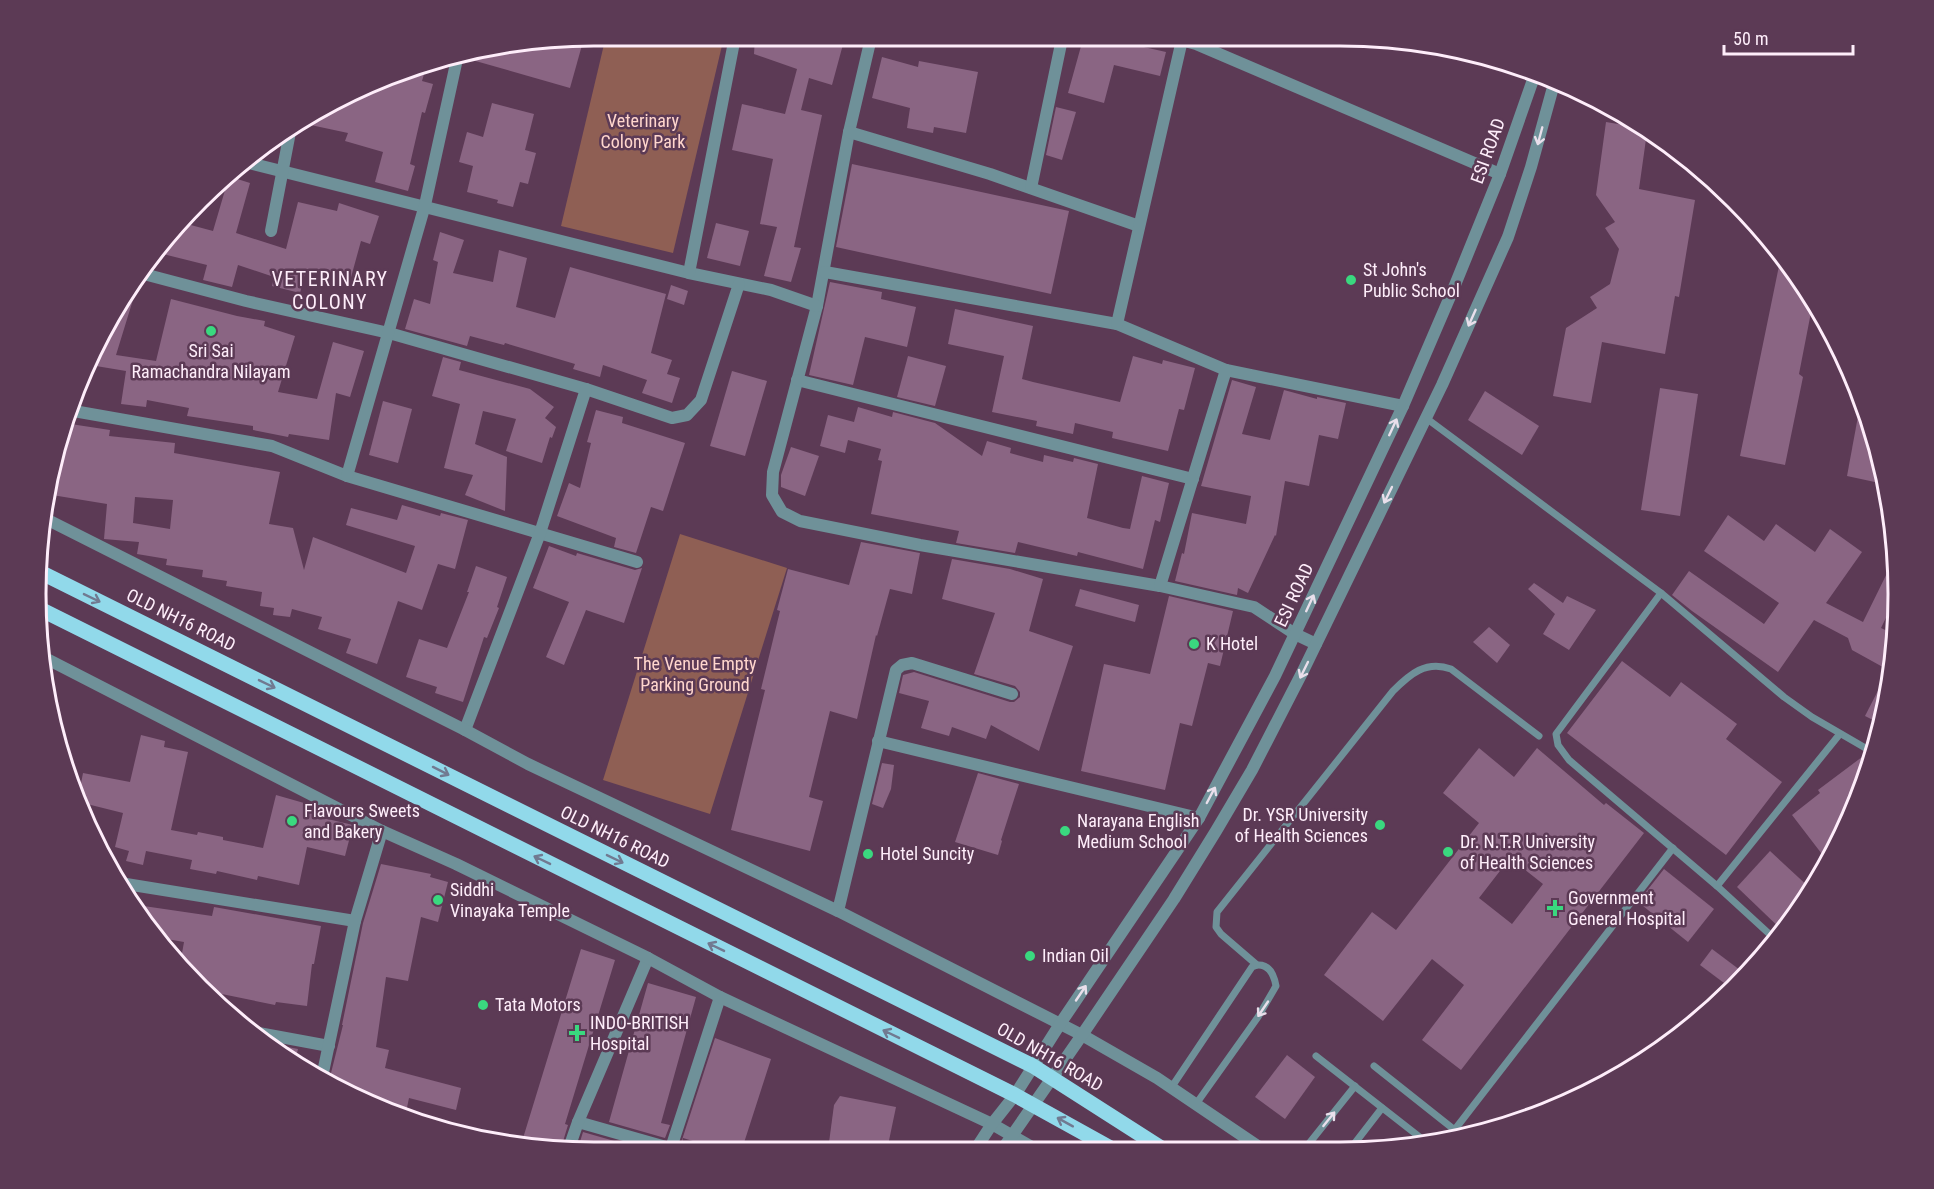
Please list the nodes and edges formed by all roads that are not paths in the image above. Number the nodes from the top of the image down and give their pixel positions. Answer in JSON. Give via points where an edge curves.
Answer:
{"nodes":[{"id":1,"x":733,"y":46,"type":"edge"},
{"id":2,"x":869,"y":46,"type":"edge"},
{"id":3,"x":1061,"y":46,"type":"edge"},
{"id":4,"x":1179,"y":46,"type":"edge"},
{"id":5,"x":1205,"y":46,"type":"edge"},
{"id":6,"x":456,"y":64,"type":"edge"},
{"id":7,"x":1532,"y":82,"type":"edge"},
{"id":8,"x":1552,"y":90,"type":"edge"},
{"id":9,"x":849,"y":132,"type":"junction"},
{"id":10,"x":289,"y":140,"type":"edge"},
{"id":11,"x":255,"y":164,"type":"edge"},
{"id":12,"x":283,"y":171,"type":"junction"},
{"id":13,"x":1500,"y":174,"type":"junction"},
{"id":14,"x":1031,"y":188,"type":"junction"},
{"id":15,"x":424,"y":205,"type":"junction"},
{"id":16,"x":1139,"y":225,"type":"junction"},
{"id":17,"x":271,"y":231,"type":"dead end"},
{"id":18,"x":825,"y":272,"type":"junction"},
{"id":19,"x":689,"y":273,"type":"junction"},
{"id":20,"x":149,"y":276,"type":"edge"},
{"id":21,"x":739,"y":284,"type":"junction"},
{"id":22,"x":817,"y":306,"type":"junction"},
{"id":23,"x":1117,"y":324,"type":"junction"},
{"id":24,"x":389,"y":333,"type":"junction"},
{"id":25,"x":1226,"y":370,"type":"junction"},
{"id":26,"x":797,"y":380,"type":"junction"},
{"id":27,"x":585,"y":389,"type":"junction"},
{"id":28,"x":1403,"y":406,"type":"junction"},
{"id":29,"x":78,"y":412,"type":"edge"},
{"id":30,"x":1426,"y":418,"type":"junction"},
{"id":31,"x":347,"y":476,"type":"junction"},
{"id":32,"x":1193,"y":479,"type":"junction"},
{"id":33,"x":51,"y":522,"type":"edge"},
{"id":34,"x":540,"y":533,"type":"junction"},
{"id":35,"x":637,"y":562,"type":"dead end"},
{"id":36,"x":47,"y":576,"type":"edge"},
{"id":37,"x":1160,"y":586,"type":"junction"},
{"id":38,"x":1661,"y":593,"type":"junction"},
{"id":39,"x":47,"y":613,"type":"edge"},
{"id":40,"x":1295,"y":634,"type":"junction"},
{"id":41,"x":1316,"y":644,"type":"junction"},
{"id":42,"x":51,"y":661,"type":"edge"},
{"id":43,"x":1012,"y":694,"type":"dead end"},
{"id":44,"x":465,"y":730,"type":"junction"},
{"id":45,"x":1839,"y":735,"type":"junction"},
{"id":46,"x":1539,"y":736,"type":"dead end"},
{"id":47,"x":878,"y":741,"type":"junction"},
{"id":48,"x":1865,"y":748,"type":"edge"},
{"id":49,"x":1199,"y":818,"type":"junction"},
{"id":50,"x":382,"y":831,"type":"junction"},
{"id":51,"x":1672,"y":848,"type":"junction"},
{"id":52,"x":130,"y":885,"type":"edge"},
{"id":53,"x":1717,"y":886,"type":"junction"},
{"id":54,"x":838,"y":911,"type":"junction"},
{"id":55,"x":355,"y":921,"type":"junction"},
{"id":56,"x":1769,"y":934,"type":"edge"},
{"id":57,"x":648,"y":958,"type":"junction"},
{"id":58,"x":1257,"y":965,"type":"junction"},
{"id":59,"x":720,"y":997,"type":"junction"},
{"id":60,"x":1060,"y":1024,"type":"junction"},
{"id":61,"x":268,"y":1034,"type":"edge"},
{"id":62,"x":1082,"y":1035,"type":"junction"},
{"id":63,"x":329,"y":1046,"type":"junction"},
{"id":64,"x":1316,"y":1056,"type":"dead end"},
{"id":65,"x":1033,"y":1066,"type":"junction"},
{"id":66,"x":1374,"y":1066,"type":"dead end"},
{"id":67,"x":323,"y":1071,"type":"edge"},
{"id":68,"x":1053,"y":1079,"type":"junction"},
{"id":69,"x":1355,"y":1086,"type":"junction"},
{"id":70,"x":1171,"y":1088,"type":"junction"},
{"id":71,"x":1015,"y":1095,"type":"junction"},
{"id":72,"x":1196,"y":1104,"type":"junction"},
{"id":73,"x":1034,"y":1105,"type":"junction"},
{"id":74,"x":1382,"y":1108,"type":"junction"},
{"id":75,"x":578,"y":1122,"type":"junction"},
{"id":76,"x":992,"y":1124,"type":"junction"},
{"id":77,"x":1454,"y":1130,"type":"joint"},
{"id":78,"x":1012,"y":1135,"type":"junction"},
{"id":79,"x":1419,"y":1137,"type":"edge"},
{"id":80,"x":571,"y":1141,"type":"edge"},
{"id":81,"x":648,"y":1142,"type":"edge"},
{"id":82,"x":674,"y":1142,"type":"edge"},
{"id":83,"x":980,"y":1142,"type":"edge"},
{"id":84,"x":1007,"y":1142,"type":"edge"},
{"id":85,"x":1024,"y":1142,"type":"edge"},
{"id":86,"x":1100,"y":1142,"type":"edge"},
{"id":87,"x":1152,"y":1142,"type":"edge"},
{"id":88,"x":1252,"y":1142,"type":"edge"},
{"id":89,"x":1310,"y":1142,"type":"edge"},
{"id":90,"x":1356,"y":1142,"type":"edge"}],
"edges":[{"from":1,"to":19,"type":"street"},
{"from":2,"to":9,"type":"street"},
{"from":3,"to":14,"type":"street"},
{"from":4,"to":16,"type":"street"},
{"from":5,"to":13,"type":"street"},
{"from":6,"to":15,"type":"street"},
{"from":7,"to":13,"type":"street","name":"ESI ROAD"},
{"from":8,"to":30,"type":"street","one_way":true,"via":[[1508,237]]},
{"from":9,"to":14,"type":"street"},
{"from":9,"to":18,"type":"street"},
{"from":10,"to":12,"type":"street"},
{"from":11,"to":12,"type":"street"},
{"from":12,"to":15,"type":"street"},
{"from":12,"to":17,"type":"street"},
{"from":13,"to":28,"type":"street","name":"ESI ROAD"},
{"from":14,"to":16,"type":"street"},
{"from":15,"to":19,"type":"street"},
{"from":15,"to":24,"type":"street"},
{"from":16,"to":23,"type":"street"},
{"from":18,"to":22,"type":"street"},
{"from":18,"to":23,"type":"street"},
{"from":19,"to":21,"type":"street"},
{"from":20,"to":24,"type":"street"},
{"from":21,"to":22,"type":"street"},
{"from":21,"to":27,"type":"street","via":[[701,400],[687,415],[672,418]]},
{"from":22,"to":26,"type":"street"},
{"from":23,"to":25,"type":"street"},
{"from":24,"to":27,"type":"street"},
{"from":24,"to":31,"type":"street"},
{"from":25,"to":28,"type":"street"},
{"from":25,"to":32,"type":"street"},
{"from":26,"to":32,"type":"street"},
{"from":26,"to":37,"type":"street","via":[[773,472],[772,495],[782,512],[800,521],[920,545]]},
{"from":27,"to":34,"type":"street"},
{"from":40,"to":28,"type":"street","name":"ESI ROAD","one_way":true},
{"from":29,"to":31,"type":"street","via":[[272,446]]},
{"from":30,"to":38,"type":"lane"},
{"from":30,"to":41,"type":"street","one_way":true},
{"from":31,"to":34,"type":"street"},
{"from":32,"to":37,"type":"street"},
{"from":33,"to":44,"type":"street"},
{"from":34,"to":35,"type":"street"},
{"from":34,"to":44,"type":"street"},
{"from":36,"to":65,"type":"main road","name":"OLD NH16 ROAD","one_way":true},
{"from":37,"to":40,"type":"street","via":[[1254,607]]},
{"from":38,"to":45,"type":"lane","via":[[1784,696]]},
{"from":38,"to":51,"type":"lane","via":[[1556,734],[1558,745],[1569,760]]},
{"from":71,"to":39,"type":"main road","one_way":true},
{"from":40,"to":41,"type":"street"},
{"from":49,"to":40,"type":"street","name":"ESI ROAD","one_way":true},
{"from":41,"to":62,"type":"street","one_way":true,"via":[[1216,831]]},
{"from":42,"to":50,"type":"street"},
{"from":43,"to":47,"type":"street","via":[[912,663],[902,665],[896,670]]},
{"from":44,"to":54,"type":"street","via":[[528,764]]},
{"from":45,"to":48,"type":"lane"},
{"from":45,"to":53,"type":"lane"},
{"from":46,"to":58,"type":"lane","via":[[1451,669],[1430,666],[1406,678],[1217,912],[1216,927],[1221,934]]},
{"from":47,"to":49,"type":"street"},
{"from":47,"to":54,"type":"street"},
{"from":60,"to":49,"type":"street","name":"ESI ROAD","one_way":true},
{"from":50,"to":55,"type":"street"},
{"from":50,"to":57,"type":"street"},
{"from":51,"to":53,"type":"lane"},
{"from":51,"to":77,"type":"lane"},
{"from":52,"to":55,"type":"street"},
{"from":53,"to":56,"type":"lane"},
{"from":54,"to":60,"type":"street"},
{"from":55,"to":63,"type":"street"},
{"from":57,"to":59,"type":"street"},
{"from":57,"to":75,"type":"street"},
{"from":58,"to":70,"type":"lane"},
{"from":58,"to":72,"type":"lane","one_way":true,"via":[[1270,970],[1275,978],[1273,993]]},
{"from":59,"to":76,"type":"street"},
{"from":59,"to":82,"type":"street"},
{"from":60,"to":62,"type":"street"},
{"from":60,"to":65,"type":"street","name":"ESI ROAD"},
{"from":61,"to":63,"type":"street"},
{"from":62,"to":68,"type":"street"},
{"from":62,"to":70,"type":"street"},
{"from":63,"to":67,"type":"street"},
{"from":64,"to":69,"type":"lane"},
{"from":65,"to":68,"type":"main road","name":"OLD NH16 ROAD"},
{"from":65,"to":71,"type":"street","name":"ESI ROAD"},
{"from":66,"to":77,"type":"lane"},
{"from":68,"to":73,"type":"street"},
{"from":68,"to":87,"type":"main road","name":"OLD NH16 ROAD"},
{"from":69,"to":74,"type":"lane"},
{"from":89,"to":69,"type":"lane","one_way":true},
{"from":70,"to":72,"type":"street"},
{"from":71,"to":73,"type":"main road"},
{"from":71,"to":76,"type":"street","name":"ESI ROAD"},
{"from":72,"to":88,"type":"street"},
{"from":73,"to":78,"type":"street"},
{"from":86,"to":73,"type":"main road","one_way":true},
{"from":74,"to":79,"type":"lane"},
{"from":74,"to":90,"type":"lane"},
{"from":75,"to":80,"type":"street"},
{"from":75,"to":81,"type":"street"},
{"from":76,"to":78,"type":"street"},
{"from":76,"to":83,"type":"street","name":"ESI ROAD"},
{"from":78,"to":84,"type":"street"},
{"from":78,"to":85,"type":"street"}]}
